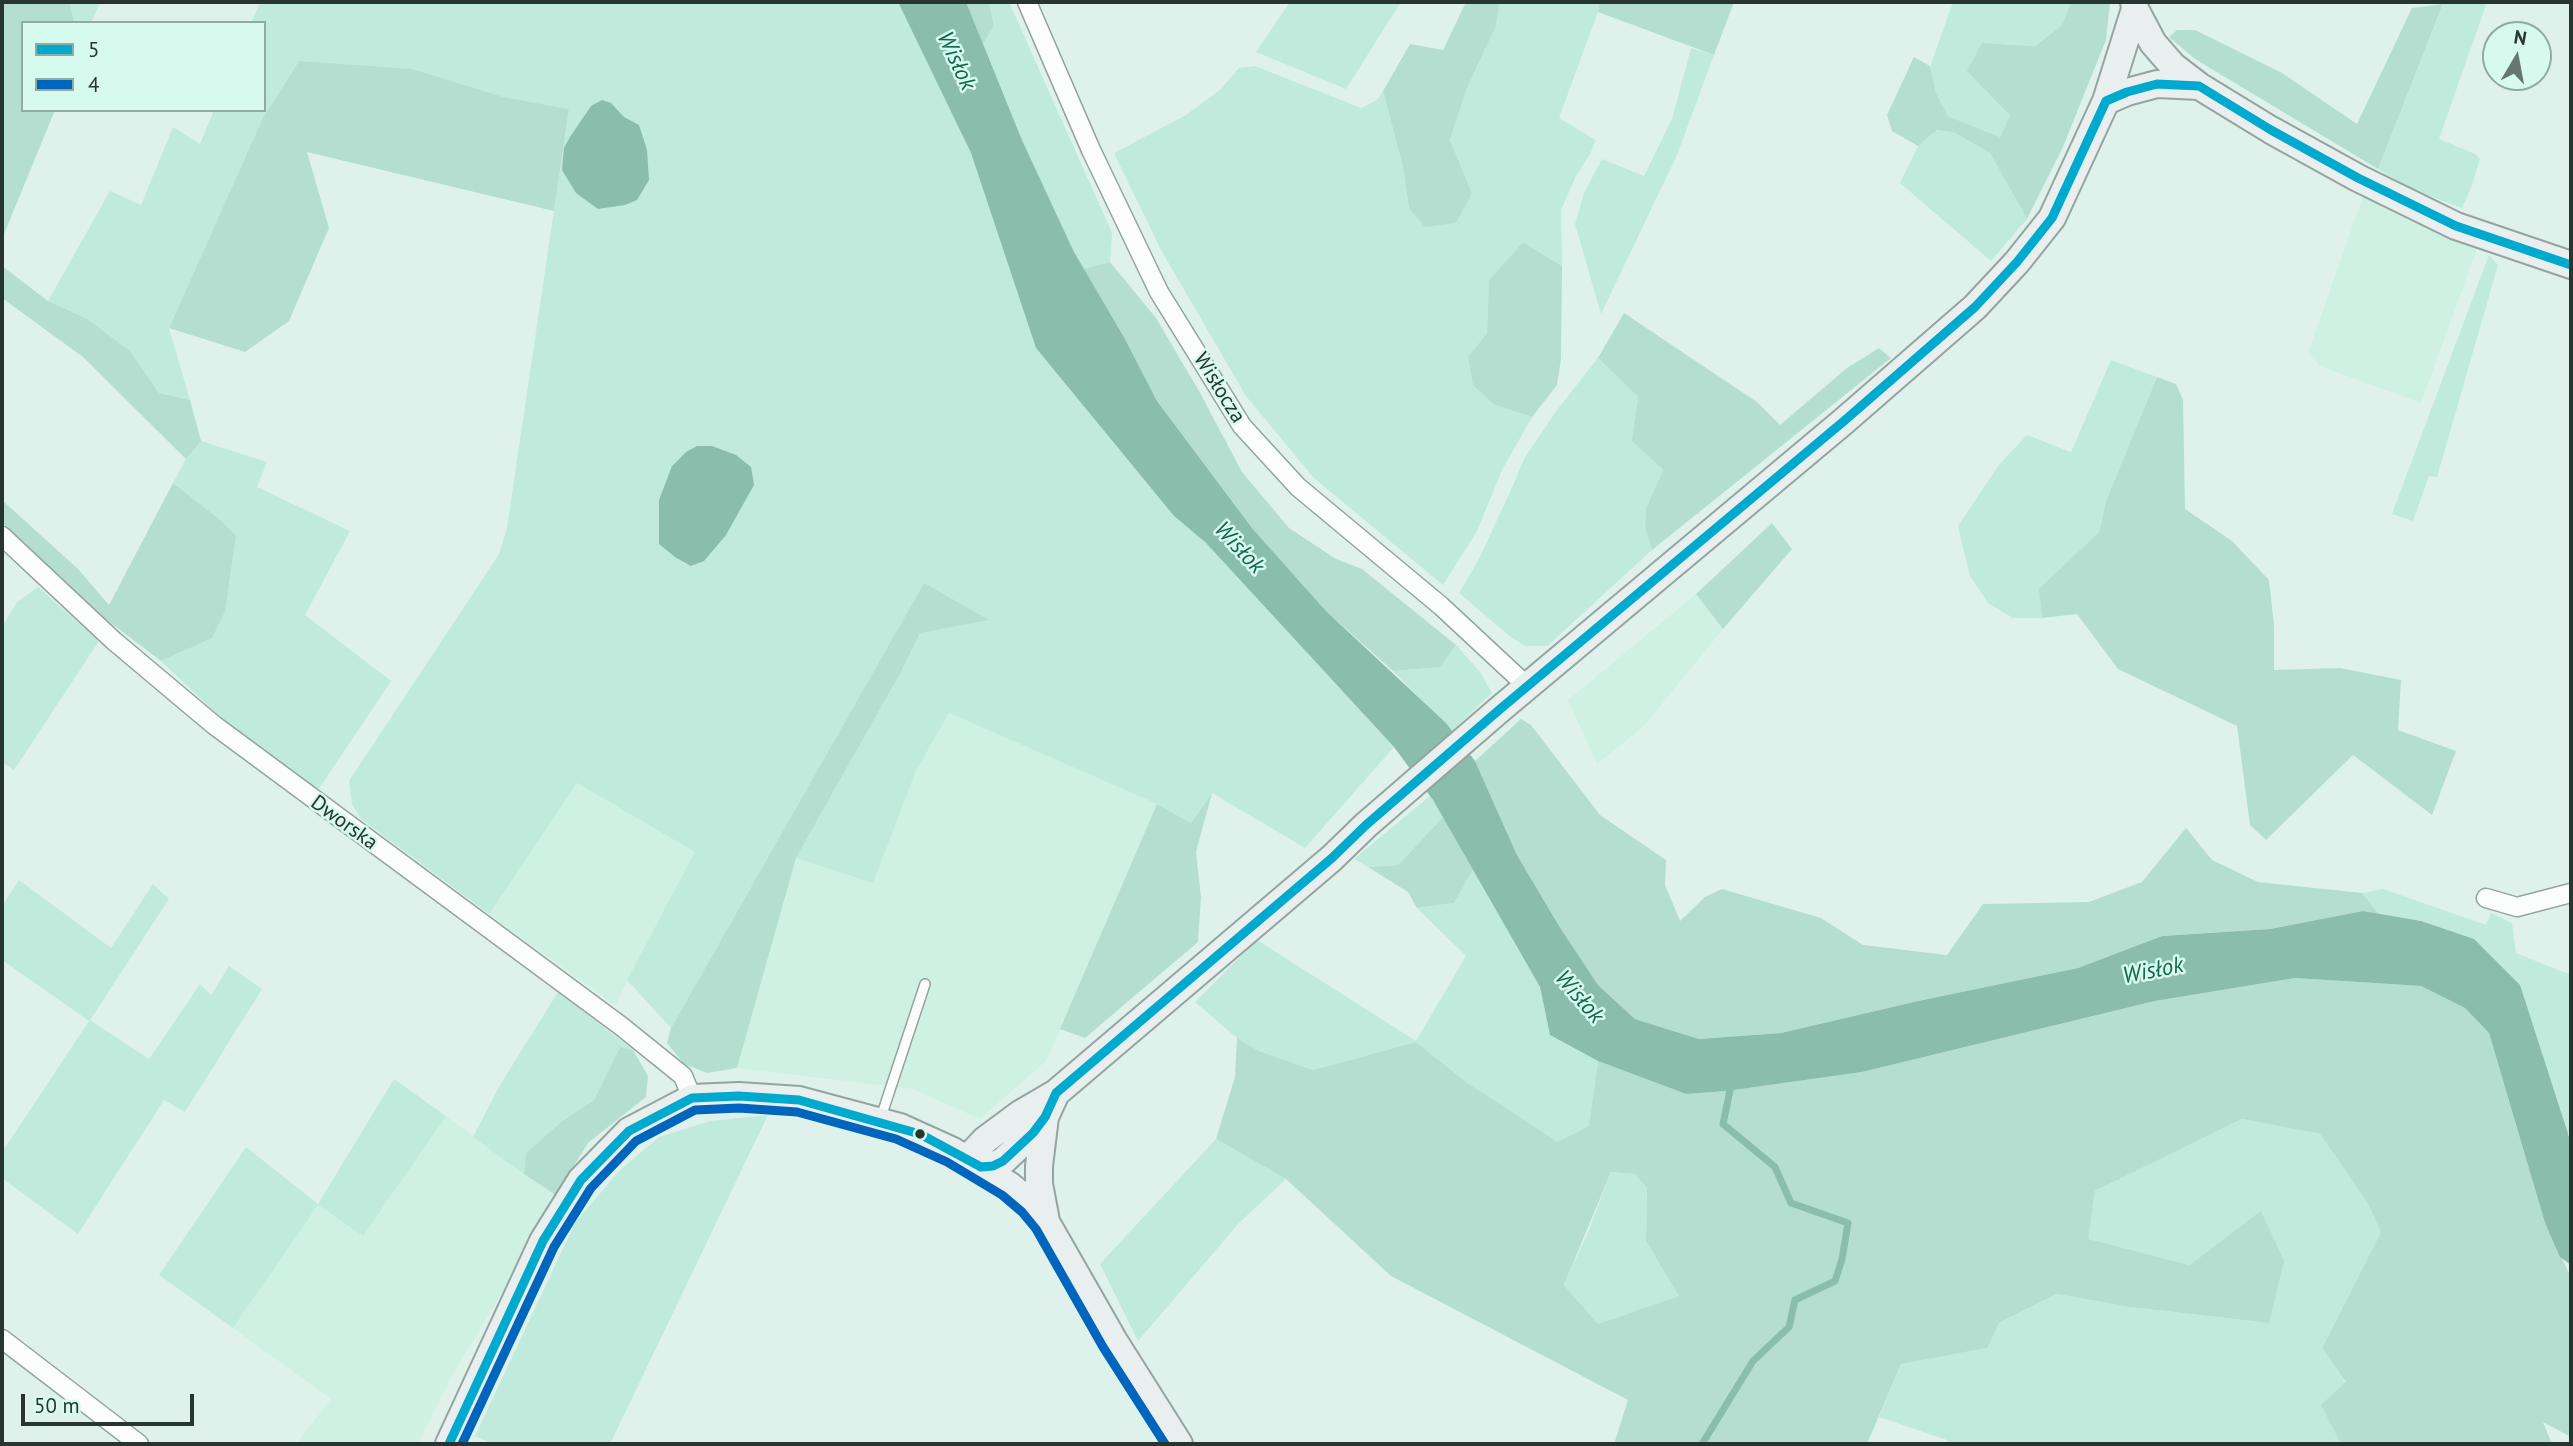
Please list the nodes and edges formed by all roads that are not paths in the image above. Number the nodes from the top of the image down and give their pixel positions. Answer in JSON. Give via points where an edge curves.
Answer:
{"nodes":[{"id":1,"x":1027,"y":2,"type":"edge"},
{"id":2,"x":2135,"y":5,"type":"edge"},
{"id":3,"x":2199,"y":86,"type":"junction"},
{"id":4,"x":2106,"y":101,"type":"junction"},
{"id":5,"x":2571,"y":265,"type":"edge"},
{"id":6,"x":2,"y":536,"type":"edge"},
{"id":7,"x":1528,"y":687,"type":"junction"},
{"id":8,"x":2571,"y":893,"type":"edge"},
{"id":9,"x":2486,"y":898,"type":"dead end"},
{"id":10,"x":925,"y":984,"type":"dead end"},
{"id":11,"x":1056,"y":1093,"type":"junction"},
{"id":12,"x":692,"y":1098,"type":"junction"},
{"id":13,"x":1045,"y":1118,"type":"junction"},
{"id":14,"x":880,"y":1121,"type":"junction"},
{"id":15,"x":974,"y":1163,"type":"junction"},
{"id":16,"x":1046,"y":1222,"type":"junction"},
{"id":17,"x":2,"y":1339,"type":"edge"},
{"id":18,"x":139,"y":1444,"type":"edge"},
{"id":19,"x":449,"y":1444,"type":"edge"},
{"id":20,"x":1179,"y":1444,"type":"edge"}],
"edges":[{"from":1,"to":7,"type":"street","name":"Wisłocza","via":[[1159,292],[1242,426],[1298,487],[1441,606]]},
{"from":2,"to":3,"type":"street","via":[[2153,43]]},
{"from":2,"to":4,"type":"street"},
{"from":3,"to":4,"type":"street","via":[[2157,84]]},
{"from":3,"to":5,"type":"street","via":[[2271,131],[2456,226]]},
{"from":4,"to":7,"type":"street","via":[[2052,218],[1975,307]]},
{"from":6,"to":12,"type":"street","name":"Dworska","via":[[114,641],[214,725],[621,1026],[683,1076]]},
{"from":7,"to":11,"type":"street"},
{"from":8,"to":9,"type":"street","via":[[2517,907]]},
{"from":10,"to":14,"type":"lane"},
{"from":11,"to":13,"type":"street"},
{"from":11,"to":15,"type":"street","via":[[985,1140]]},
{"from":12,"to":14,"type":"street","via":[[799,1100]]},
{"from":12,"to":19,"type":"street","via":[[629,1131],[581,1180],[543,1241]]},
{"from":13,"to":15,"type":"street","via":[[1003,1161],[993,1166]]},
{"from":13,"to":16,"type":"street","via":[[1039,1184]]},
{"from":14,"to":15,"type":"street","via":[[920,1134]]},
{"from":15,"to":16,"type":"street","via":[[1031,1203]]},
{"from":16,"to":20,"type":"street"},
{"from":17,"to":18,"type":"street"}]}
